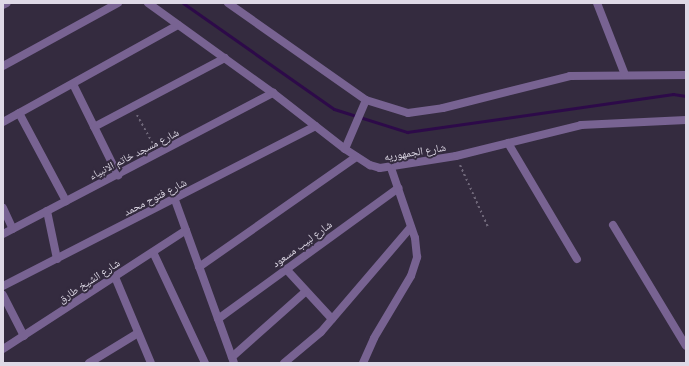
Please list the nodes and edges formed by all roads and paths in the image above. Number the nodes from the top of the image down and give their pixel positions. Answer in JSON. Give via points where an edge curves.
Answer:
{"nodes":[{"id":1,"x":7,"y":3,"type":"edge"},
{"id":2,"x":118,"y":3,"type":"edge"},
{"id":3,"x":148,"y":3,"type":"edge"},
{"id":4,"x":228,"y":3,"type":"edge"},
{"id":5,"x":597,"y":3,"type":"edge"},
{"id":6,"x":3,"y":5,"type":"edge"},
{"id":7,"x":178,"y":25,"type":"junction"},
{"id":8,"x":225,"y":58,"type":"junction"},
{"id":9,"x":3,"y":66,"type":"edge"},
{"id":10,"x":625,"y":75,"type":"junction"},
{"id":11,"x":686,"y":75,"type":"edge"},
{"id":12,"x":73,"y":84,"type":"junction"},
{"id":13,"x":274,"y":93,"type":"junction"},
{"id":14,"x":366,"y":100,"type":"junction"},
{"id":15,"x":133,"y":108,"type":"junction"},
{"id":16,"x":19,"y":113,"type":"junction"},
{"id":17,"x":686,"y":120,"type":"edge"},
{"id":18,"x":3,"y":122,"type":"edge"},
{"id":19,"x":315,"y":126,"type":"junction"},
{"id":20,"x":94,"y":127,"type":"junction"},
{"id":21,"x":508,"y":143,"type":"junction"},
{"id":22,"x":345,"y":149,"type":"junction"},
{"id":23,"x":159,"y":154,"type":"junction"},
{"id":24,"x":456,"y":156,"type":"junction"},
{"id":25,"x":356,"y":157,"type":"junction"},
{"id":26,"x":391,"y":168,"type":"junction"},
{"id":27,"x":118,"y":175,"type":"junction"},
{"id":28,"x":398,"y":188,"type":"junction"},
{"id":29,"x":175,"y":200,"type":"junction"},
{"id":30,"x":66,"y":201,"type":"junction"},
{"id":31,"x":3,"y":208,"type":"edge"},
{"id":32,"x":47,"y":211,"type":"junction"},
{"id":33,"x":613,"y":225,"type":"dead end"},
{"id":34,"x":411,"y":227,"type":"junction"},
{"id":35,"x":488,"y":227,"type":"dead end"},
{"id":36,"x":13,"y":229,"type":"junction"},
{"id":37,"x":186,"y":230,"type":"junction"},
{"id":38,"x":3,"y":234,"type":"edge"},
{"id":39,"x":153,"y":252,"type":"junction"},
{"id":40,"x":57,"y":258,"type":"junction"},
{"id":41,"x":577,"y":259,"type":"dead end"},
{"id":42,"x":200,"y":267,"type":"junction"},
{"id":43,"x":286,"y":269,"type":"junction"},
{"id":44,"x":115,"y":277,"type":"junction"},
{"id":45,"x":3,"y":286,"type":"edge"},
{"id":46,"x":306,"y":291,"type":"junction"},
{"id":47,"x":3,"y":295,"type":"edge"},
{"id":48,"x":332,"y":318,"type":"junction"},
{"id":49,"x":218,"y":319,"type":"junction"},
{"id":50,"x":138,"y":333,"type":"junction"},
{"id":51,"x":24,"y":336,"type":"junction"},
{"id":52,"x":686,"y":346,"type":"edge"},
{"id":53,"x":3,"y":349,"type":"edge"},
{"id":54,"x":233,"y":360,"type":"edge"},
{"id":55,"x":90,"y":363,"type":"edge"},
{"id":56,"x":151,"y":363,"type":"edge"},
{"id":57,"x":205,"y":363,"type":"edge"},
{"id":58,"x":284,"y":363,"type":"edge"},
{"id":59,"x":363,"y":363,"type":"edge"}],
"edges":[{"from":1,"to":6,"type":"street"},
{"from":2,"to":9,"type":"street"},
{"from":3,"to":7,"type":"street","name":"شارع الجمهوريه"},
{"from":4,"to":14,"type":"street"},
{"from":5,"to":10,"type":"street"},
{"from":7,"to":8,"type":"street","name":"شارع الجمهوريه"},
{"from":7,"to":12,"type":"street"},
{"from":8,"to":13,"type":"street","name":"شارع الجمهوريه"},
{"from":8,"to":15,"type":"street"},
{"from":10,"to":11,"type":"street"},
{"from":10,"to":14,"type":"street","via":[[570,76],[430,111],[408,113]]},
{"from":12,"to":16,"type":"street"},
{"from":12,"to":20,"type":"street"},
{"from":13,"to":19,"type":"street","name":"شارع الجمهوريه"},
{"from":13,"to":23,"type":"street","name":"شارع مسجد خاتم الانبياء"},
{"from":14,"to":22,"type":"street"},
{"from":15,"to":20,"type":"street"},
{"from":15,"to":23,"type":"path"},
{"from":16,"to":18,"type":"street"},
{"from":16,"to":30,"type":"street"},
{"from":17,"to":21,"type":"street","name":"شارع الجمهوريه","via":[[581,125]]},
{"from":19,"to":22,"type":"street","name":"شارع الجمهوريه"},
{"from":19,"to":29,"type":"street","name":"شارع فتوح محمد"},
{"from":20,"to":27,"type":"street"},
{"from":21,"to":24,"type":"street","name":"شارع الجمهوريه"},
{"from":21,"to":41,"type":"street"},
{"from":22,"to":25,"type":"street","name":"شارع الجمهوريه"},
{"from":23,"to":27,"type":"street","name":"شارع مسجد خاتم الانبياء"},
{"from":24,"to":26,"type":"street","name":"شارع الجمهوريه"},
{"from":24,"to":35,"type":"path"},
{"from":25,"to":26,"type":"street","name":"شارع الجمهوريه","via":[[370,165]]},
{"from":25,"to":42,"type":"street"},
{"from":26,"to":28,"type":"street"},
{"from":27,"to":30,"type":"street","name":"شارع مسجد خاتم الانبياء"},
{"from":28,"to":34,"type":"street"},
{"from":28,"to":43,"type":"street","name":"شارع لبيب مسعود"},
{"from":29,"to":37,"type":"street"},
{"from":29,"to":40,"type":"street","name":"شارع فتوح محمد"},
{"from":30,"to":32,"type":"street","name":"شارع مسجد خاتم الانبياء"},
{"from":31,"to":36,"type":"street"},
{"from":32,"to":36,"type":"street","name":"شارع مسجد خاتم الانبياء"},
{"from":32,"to":40,"type":"street"},
{"from":33,"to":52,"type":"street"},
{"from":34,"to":48,"type":"street"},
{"from":34,"to":59,"type":"street","via":[[417,257],[411,276],[374,338]]},
{"from":36,"to":38,"type":"street","name":"شارع مسجد خاتم الانبياء"},
{"from":37,"to":39,"type":"street","name":"شارع الشيخ طارق"},
{"from":37,"to":42,"type":"street"},
{"from":39,"to":44,"type":"street","name":"شارع الشيخ طارق"},
{"from":39,"to":57,"type":"street"},
{"from":40,"to":45,"type":"street","name":"شارع فتوح محمد"},
{"from":42,"to":49,"type":"street"},
{"from":43,"to":46,"type":"street"},
{"from":43,"to":49,"type":"street","name":"شارع لبيب مسعود"},
{"from":44,"to":50,"type":"street"},
{"from":44,"to":51,"type":"street","name":"شارع الشيخ طارق"},
{"from":46,"to":48,"type":"street"},
{"from":46,"to":54,"type":"street"},
{"from":47,"to":51,"type":"street"},
{"from":48,"to":58,"type":"street","via":[[313,340]]},
{"from":49,"to":54,"type":"street"},
{"from":50,"to":55,"type":"street"},
{"from":50,"to":56,"type":"street"},
{"from":51,"to":53,"type":"street","name":"شارع الشيخ طارق"}]}
